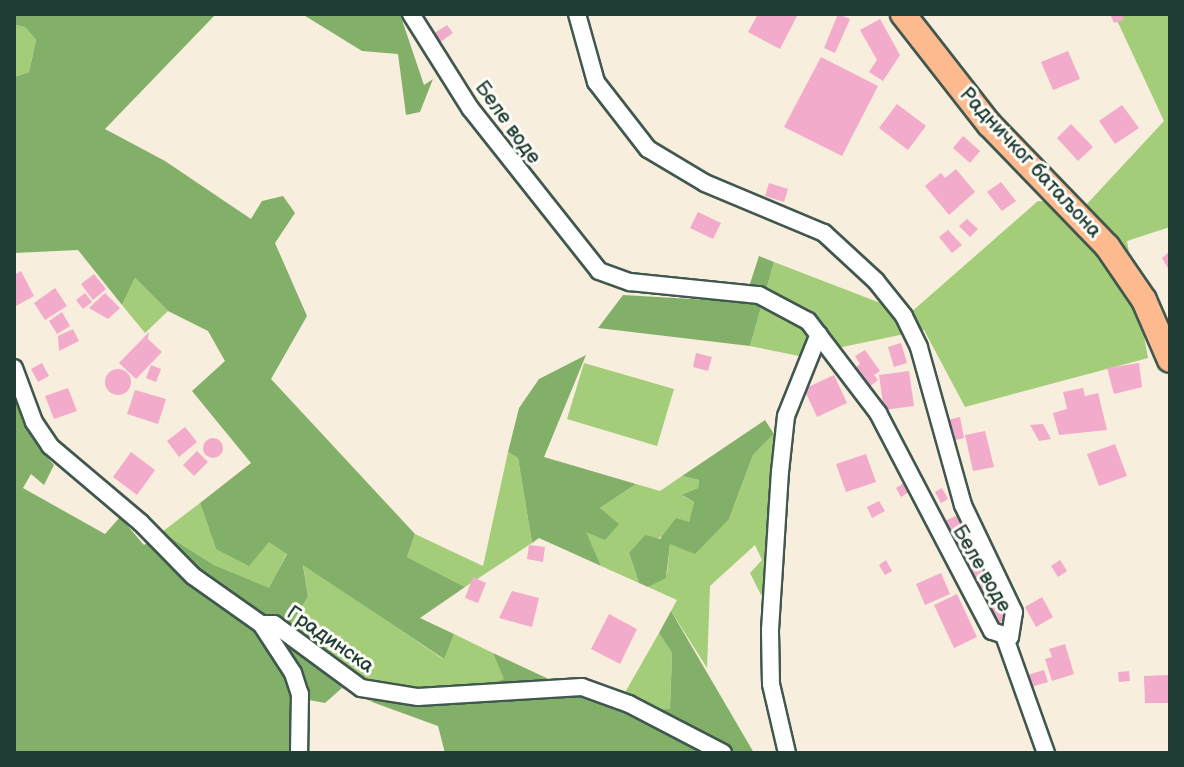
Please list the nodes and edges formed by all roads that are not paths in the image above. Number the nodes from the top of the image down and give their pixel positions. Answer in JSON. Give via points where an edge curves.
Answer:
{"nodes":[{"id":1,"x":411,"y":14,"type":"edge"},
{"id":2,"x":577,"y":14,"type":"edge"},
{"id":3,"x":903,"y":14,"type":"edge"},
{"id":4,"x":819,"y":334,"type":"junction"},
{"id":5,"x":1170,"y":360,"type":"edge"},
{"id":6,"x":14,"y":368,"type":"edge"},
{"id":7,"x":261,"y":624,"type":"junction"},
{"id":8,"x":1005,"y":638,"type":"junction"},
{"id":9,"x":299,"y":753,"type":"edge"},
{"id":10,"x":723,"y":753,"type":"edge"},
{"id":11,"x":787,"y":753,"type":"edge"},
{"id":12,"x":1046,"y":753,"type":"edge"}],
"edges":[{"from":1,"to":4,"type":"street","name":"Беле воде","via":[[470,108],[599,271],[630,282],[759,295],[785,305]]},
{"from":2,"to":8,"type":"street","name":"Беле воде","via":[[596,82],[648,149],[705,183],[824,233],[904,316],[919,347],[963,505],[1014,612],[1013,633]]},
{"from":3,"to":5,"type":"main road","name":"Радничког батаљона","via":[[989,124],[1107,246],[1144,300]]},
{"from":4,"to":8,"type":"street","name":"Беле воде","via":[[878,413],[992,631]]},
{"from":4,"to":11,"type":"street","via":[[786,416],[780,472],[771,684]]},
{"from":6,"to":7,"type":"street","name":"Градинска","via":[[34,422],[50,446],[141,523],[193,576]]},
{"from":7,"to":9,"type":"street","via":[[293,673],[300,694]]},
{"from":7,"to":10,"type":"street","name":"Градинска","via":[[274,624],[361,688],[418,697],[582,687],[629,704]]},
{"from":8,"to":12,"type":"street"}]}
